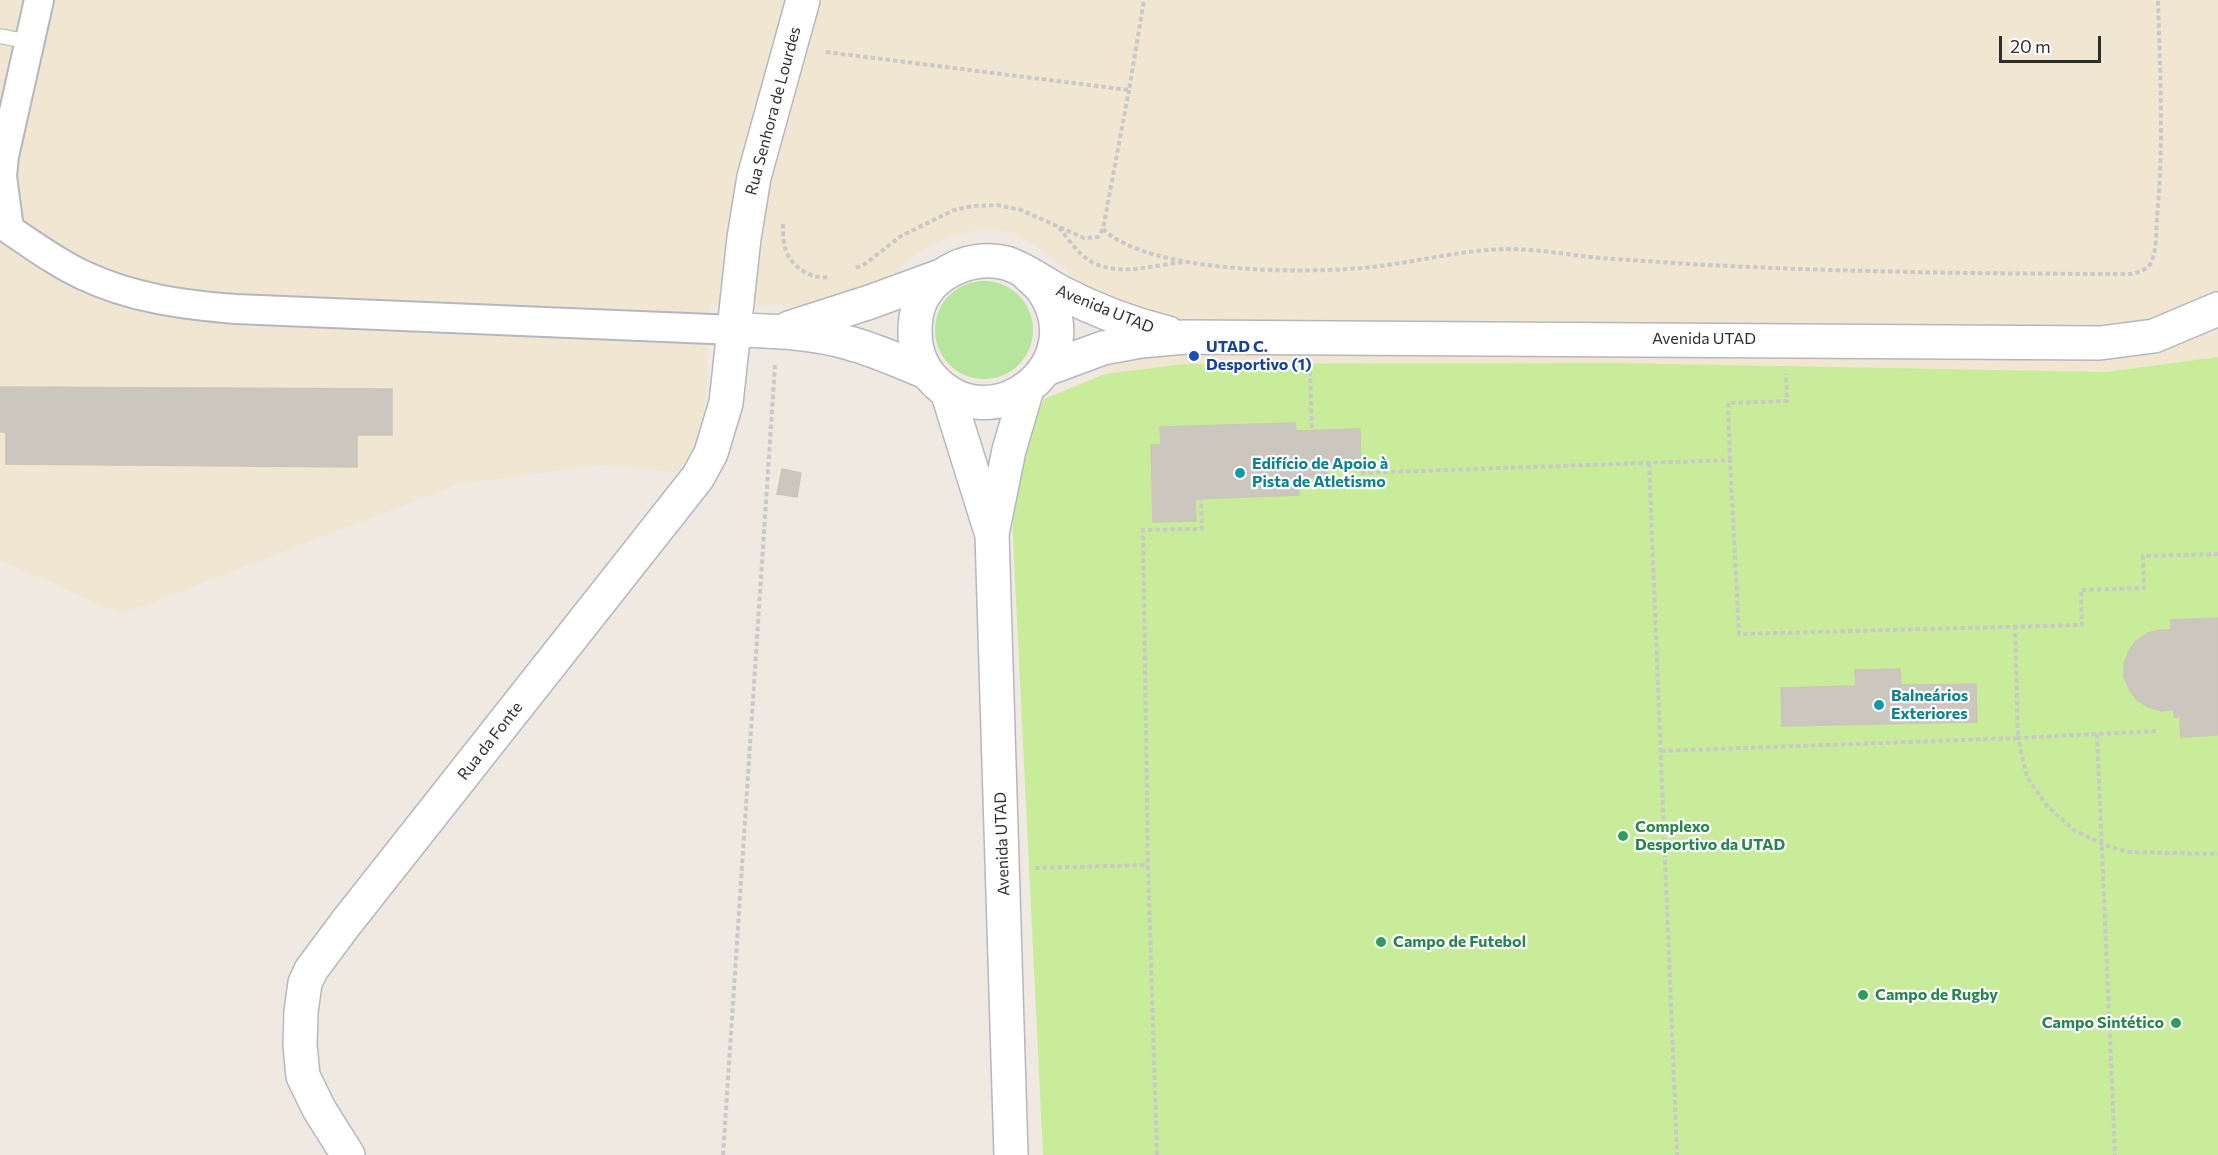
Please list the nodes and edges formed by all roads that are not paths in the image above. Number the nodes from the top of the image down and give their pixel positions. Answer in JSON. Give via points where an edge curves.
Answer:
{"nodes":[{"id":1,"x":39,"y":0,"type":"edge"},
{"id":2,"x":803,"y":0,"type":"edge"},
{"id":3,"x":0,"y":36,"type":"edge"},
{"id":4,"x":30,"y":42,"type":"junction"},
{"id":5,"x":4,"y":226,"type":"edge"},
{"id":6,"x":1027,"y":274,"type":"junction"},
{"id":7,"x":941,"y":276,"type":"junction"},
{"id":8,"x":2218,"y":309,"type":"edge"},
{"id":9,"x":735,"y":330,"type":"junction"},
{"id":10,"x":778,"y":331,"type":"junction"},
{"id":11,"x":1185,"y":337,"type":"junction"},
{"id":12,"x":1037,"y":379,"type":"junction"},
{"id":13,"x":937,"y":382,"type":"junction"},
{"id":14,"x":992,"y":534,"type":"junction"},
{"id":15,"x":348,"y":1155,"type":"edge"},
{"id":16,"x":1011,"y":1155,"type":"edge"}],
"edges":[{"from":1,"to":4,"type":"street"},
{"from":2,"to":9,"type":"street","name":"Rua Senhora de Lourdes","via":[[754,177]]},
{"from":3,"to":4,"type":"lane"},
{"from":4,"to":5,"type":"street","via":[[3,166]]},
{"from":5,"to":9,"type":"street","via":[[85,276],[121,290],[177,303],[236,309]]},
{"from":6,"to":7,"type":"street","name":"Avenida UTAD","via":[[1006,263],[983,260],[961,265]]},
{"from":6,"to":11,"type":"street","name":"Avenida UTAD","via":[[1097,309]]},
{"from":6,"to":12,"type":"street","name":"Avenida UTAD","via":[[1042,288],[1053,307],[1056,328],[1055,349]]},
{"from":7,"to":10,"type":"street"},
{"from":7,"to":13,"type":"street","name":"Avenida UTAD","via":[[926,292],[917,311],[914,332],[917,353]]},
{"from":8,"to":11,"type":"street","name":"Avenida UTAD","via":[[2154,336],[2100,343]]},
{"from":9,"to":10,"type":"street"},
{"from":9,"to":15,"type":"street","name":"Rua da Fonte","via":[[724,412],[711,453],[698,477],[311,970],[301,1012],[303,1076]]},
{"from":10,"to":13,"type":"street","via":[[852,343]]},
{"from":11,"to":12,"type":"street","name":"Avenida UTAD","via":[[1103,348]]},
{"from":12,"to":13,"type":"street","name":"Avenida UTAD","via":[[1008,399],[987,403],[966,400]]},
{"from":12,"to":14,"type":"street","name":"Avenida UTAD","via":[[1009,450]]},
{"from":13,"to":14,"type":"street","name":"Avenida UTAD"},
{"from":14,"to":16,"type":"street","name":"Avenida UTAD"}]}
